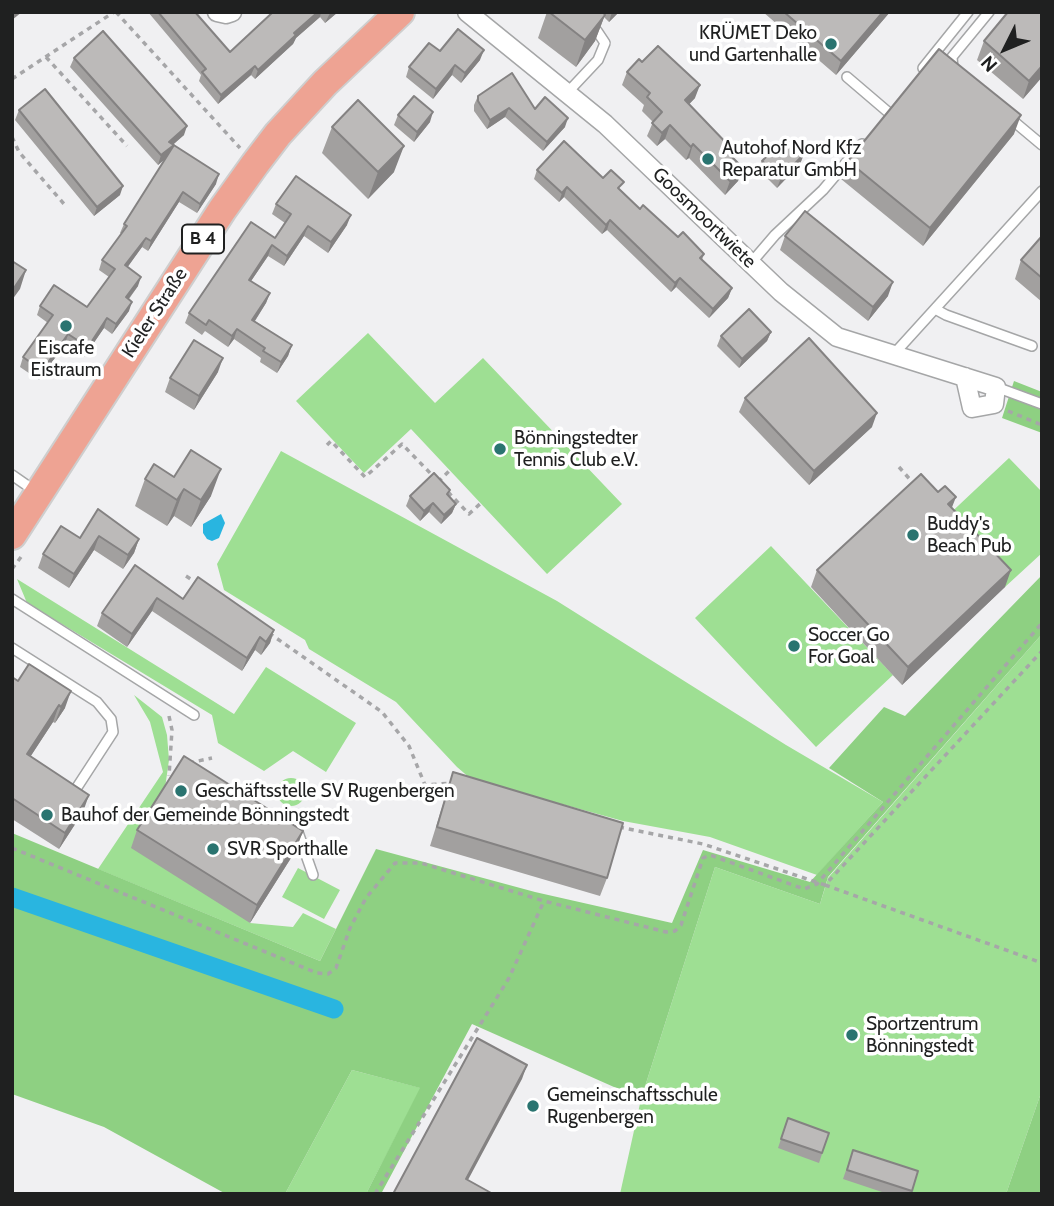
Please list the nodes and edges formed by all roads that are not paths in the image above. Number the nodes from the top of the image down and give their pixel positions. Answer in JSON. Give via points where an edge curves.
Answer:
{"nodes":[{"id":1,"x":217,"y":12,"type":"edge"},
{"id":2,"x":232,"y":12,"type":"edge"},
{"id":3,"x":400,"y":12,"type":"edge"},
{"id":4,"x":467,"y":12,"type":"edge"},
{"id":5,"x":968,"y":12,"type":"edge"},
{"id":6,"x":989,"y":12,"type":"edge"},
{"id":7,"x":597,"y":31,"type":"edge"},
{"id":8,"x":919,"y":74,"type":"edge"},
{"id":9,"x":847,"y":77,"type":"dead end"},
{"id":10,"x":963,"y":80,"type":"edge"},
{"id":11,"x":567,"y":93,"type":"junction"},
{"id":12,"x":1003,"y":112,"type":"edge"},
{"id":13,"x":880,"y":122,"type":"edge"},
{"id":14,"x":872,"y":132,"type":"edge"},
{"id":15,"x":1042,"y":145,"type":"edge"},
{"id":16,"x":1042,"y":191,"type":"edge"},
{"id":17,"x":751,"y":263,"type":"junction"},
{"id":18,"x":935,"y":309,"type":"junction"},
{"id":19,"x":1032,"y":346,"type":"dead end"},
{"id":20,"x":893,"y":355,"type":"junction"},
{"id":21,"x":965,"y":377,"type":"junction"},
{"id":22,"x":995,"y":396,"type":"junction"},
{"id":23,"x":1042,"y":404,"type":"edge"},
{"id":24,"x":12,"y":475,"type":"edge"},
{"id":25,"x":39,"y":494,"type":"junction"},
{"id":26,"x":12,"y":535,"type":"edge"},
{"id":27,"x":12,"y":599,"type":"edge"},
{"id":28,"x":12,"y":648,"type":"edge"},
{"id":29,"x":194,"y":715,"type":"dead end"},
{"id":30,"x":72,"y":794,"type":"edge"},
{"id":31,"x":292,"y":815,"type":"dead end"},
{"id":32,"x":313,"y":875,"type":"dead end"}],
"edges":[{"from":1,"to":2,"type":"street"},
{"from":3,"to":25,"type":"main road","name":"Kieler Straße","number":"B 4","via":[[325,82],[255,164]]},
{"from":4,"to":11,"type":"street","name":"Goosmoortwiete"},
{"from":5,"to":8,"type":"lane"},
{"from":6,"to":10,"type":"lane","via":[[952,57],[954,72]]},
{"from":7,"to":11,"type":"lane","via":[[605,43],[598,60]]},
{"from":9,"to":13,"type":"lane","via":[[891,109]]},
{"from":11,"to":17,"type":"street","name":"Goosmoortwiete"},
{"from":12,"to":15,"type":"lane"},
{"from":14,"to":17,"type":"lane"},
{"from":16,"to":18,"type":"lane"},
{"from":17,"to":20,"type":"street","name":"Goosmoortwiete","via":[[837,337]]},
{"from":18,"to":19,"type":"lane"},
{"from":18,"to":20,"type":"lane"},
{"from":20,"to":21,"type":"street","name":"Goosmoortwiete"},
{"from":21,"to":22,"type":"street","name":"Goosmoortwiete"},
{"from":21,"to":22,"type":"street","via":[[972,408]]},
{"from":22,"to":23,"type":"lane"},
{"from":24,"to":25,"type":"lane"},
{"from":25,"to":26,"type":"main road","name":"Kieler Straße","number":"B 4"},
{"from":27,"to":29,"type":"lane"},
{"from":28,"to":30,"type":"lane","via":[[97,702],[111,719],[113,732]]},
{"from":31,"to":32,"type":"lane"}]}
